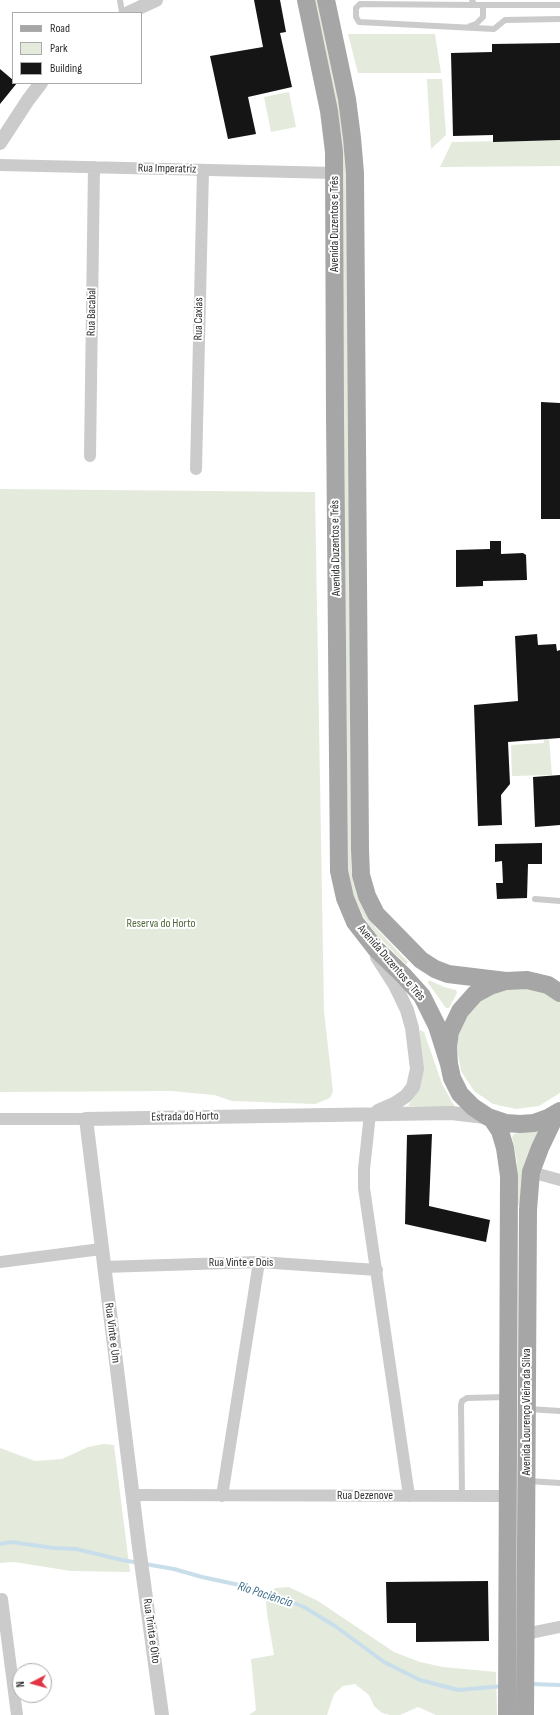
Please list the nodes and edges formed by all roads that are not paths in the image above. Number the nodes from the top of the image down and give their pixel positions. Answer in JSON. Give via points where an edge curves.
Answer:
{"nodes":[{"id":1,"x":120,"y":0,"type":"edge"},
{"id":2,"x":156,"y":0,"type":"edge"},
{"id":3,"x":306,"y":0,"type":"edge"},
{"id":4,"x":326,"y":0,"type":"edge"},
{"id":5,"x":473,"y":2,"type":"edge"},
{"id":6,"x":483,"y":5,"type":"junction"},
{"id":7,"x":560,"y":5,"type":"edge"},
{"id":8,"x":122,"y":12,"type":"edge"},
{"id":9,"x":130,"y":12,"type":"edge"},
{"id":10,"x":560,"y":19,"type":"edge"},
{"id":11,"x":465,"y":27,"type":"junction"},
{"id":12,"x":40,"y":84,"type":"edge"},
{"id":13,"x":0,"y":143,"type":"edge"},
{"id":14,"x":0,"y":165,"type":"edge"},
{"id":15,"x":94,"y":167,"type":"junction"},
{"id":16,"x":203,"y":170,"type":"junction"},
{"id":17,"x":335,"y":173,"type":"junction"},
{"id":18,"x":90,"y":456,"type":"dead end"},
{"id":19,"x":196,"y":468,"type":"dead end"},
{"id":20,"x":535,"y":899,"type":"dead end"},
{"id":21,"x":560,"y":901,"type":"edge"},
{"id":22,"x":365,"y":936,"type":"junction"},
{"id":23,"x":506,"y":981,"type":"junction"},
{"id":24,"x":556,"y":988,"type":"edge"},
{"id":25,"x":448,"y":1064,"type":"junction"},
{"id":26,"x":559,"y":1113,"type":"edge"},
{"id":27,"x":370,"y":1114,"type":"junction"},
{"id":28,"x":490,"y":1118,"type":"junction"},
{"id":29,"x":0,"y":1119,"type":"edge"},
{"id":30,"x":86,"y":1119,"type":"junction"},
{"id":31,"x":532,"y":1172,"type":"junction"},
{"id":32,"x":560,"y":1180,"type":"edge"},
{"id":33,"x":101,"y":1249,"type":"junction"},
{"id":34,"x":0,"y":1262,"type":"edge"},
{"id":35,"x":258,"y":1262,"type":"junction"},
{"id":36,"x":104,"y":1267,"type":"junction"},
{"id":37,"x":377,"y":1270,"type":"junction"},
{"id":38,"x":508,"y":1397,"type":"junction"},
{"id":39,"x":527,"y":1409,"type":"junction"},
{"id":40,"x":560,"y":1410,"type":"edge"},
{"id":41,"x":526,"y":1481,"type":"junction"},
{"id":42,"x":560,"y":1483,"type":"edge"},
{"id":43,"x":132,"y":1495,"type":"junction"},
{"id":44,"x":222,"y":1496,"type":"junction"},
{"id":45,"x":409,"y":1496,"type":"junction"},
{"id":46,"x":462,"y":1496,"type":"junction"},
{"id":47,"x":507,"y":1496,"type":"junction"},
{"id":48,"x":139,"y":1547,"type":"joint"},
{"id":49,"x":2,"y":1600,"type":"dead end"},
{"id":50,"x":560,"y":1627,"type":"edge"},
{"id":51,"x":525,"y":1634,"type":"junction"},
{"id":52,"x":17,"y":1715,"type":"edge"},
{"id":53,"x":162,"y":1715,"type":"edge"},
{"id":54,"x":507,"y":1715,"type":"edge"},
{"id":55,"x":525,"y":1715,"type":"edge"}],
"edges":[{"from":1,"to":8,"type":"lane"},
{"from":2,"to":9,"type":"street"},
{"from":3,"to":17,"type":"main road","name":"Avenida Duzentos e Três","via":[[329,111]]},
{"from":4,"to":23,"type":"main road","name":"Avenida Duzentos e Três","via":[[347,99],[355,173],[361,875],[376,914],[421,960],[448,974]]},
{"from":5,"to":6,"type":"lane"},
{"from":5,"to":11,"type":"lane","via":[[360,4],[356,8],[356,17],[360,22]]},
{"from":6,"to":7,"type":"lane"},
{"from":6,"to":11,"type":"lane","via":[[483,18],[476,24]]},
{"from":10,"to":11,"type":"lane","via":[[505,20],[494,29]]},
{"from":12,"to":13,"type":"street"},
{"from":14,"to":15,"type":"street","name":"Rua Imperatriz"},
{"from":15,"to":16,"type":"street","name":"Rua Imperatriz"},
{"from":15,"to":18,"type":"street","name":"Rua Bacabal"},
{"from":16,"to":17,"type":"street","name":"Rua Imperatriz"},
{"from":16,"to":19,"type":"street","name":"Rua Caxias"},
{"from":17,"to":22,"type":"main road","name":"Avenida Duzentos e Três","via":[[338,857],[345,898],[355,922]]},
{"from":20,"to":21,"type":"lane"},
{"from":22,"to":25,"type":"main road","name":"Avenida Duzentos e Três","via":[[422,996],[437,1026]]},
{"from":22,"to":27,"type":"street","name":"Estrada do Horto","via":[[406,1005],[412,1028],[417,1069],[412,1087],[406,1096]]},
{"from":23,"to":24,"type":"main road","via":[[527,980]]},
{"from":23,"to":25,"type":"main road","via":[[475,994],[460,1011],[450,1032]]},
{"from":25,"to":28,"type":"main road","name":"Avenida Duzentos e Três","via":[[460,1094],[473,1107]]},
{"from":26,"to":28,"type":"main road","via":[[534,1123],[506,1123]]},
{"from":26,"to":31,"type":"main road","name":"Avenida Lourenço Vieira da Silva","via":[[540,1148]]},
{"from":27,"to":28,"type":"street","name":"Estrada do Horto","via":[[451,1113]]},
{"from":27,"to":30,"type":"street","name":"Estrada do Horto"},
{"from":27,"to":37,"type":"street","via":[[364,1188]]},
{"from":28,"to":38,"type":"main road","name":"Avenida Lourenço Vieira da Silva","via":[[500,1131],[509,1176]]},
{"from":29,"to":30,"type":"street","name":"Estrada do Horto"},
{"from":30,"to":33,"type":"street","name":"Rua Vinte e Um"},
{"from":31,"to":32,"type":"street"},
{"from":31,"to":39,"type":"main road","name":"Avenida Lourenço Vieira da Silva","via":[[528,1210]]},
{"from":33,"to":34,"type":"street"},
{"from":33,"to":36,"type":"street","name":"Rua Vinte e Um"},
{"from":35,"to":36,"type":"street","name":"Rua Vinte e Dois"},
{"from":35,"to":37,"type":"street","name":"Rua Vinte e Dois"},
{"from":35,"to":44,"type":"street"},
{"from":36,"to":43,"type":"street","name":"Rua Vinte e Um"},
{"from":37,"to":45,"type":"street"},
{"from":38,"to":46,"type":"lane","via":[[467,1398],[462,1401]]},
{"from":38,"to":47,"type":"main road","name":"Avenida Lourenço Vieira da Silva"},
{"from":39,"to":40,"type":"lane"},
{"from":39,"to":41,"type":"main road","name":"Avenida Lourenço Vieira da Silva"},
{"from":41,"to":42,"type":"lane"},
{"from":41,"to":51,"type":"main road","name":"Avenida Lourenço Vieira da Silva"},
{"from":43,"to":44,"type":"street","name":"Rua Dezenove"},
{"from":43,"to":48,"type":"street","name":"Rua Vinte e Um"},
{"from":44,"to":45,"type":"street","name":"Rua Dezenove"},
{"from":45,"to":46,"type":"street","name":"Rua Dezenove"},
{"from":46,"to":47,"type":"street","name":"Rua Dezenove"},
{"from":47,"to":54,"type":"main road","name":"Avenida Lourenço Vieira da Silva"},
{"from":48,"to":53,"type":"street","name":"Rua Trinta e Oito"},
{"from":49,"to":52,"type":"street"},
{"from":50,"to":51,"type":"street"},
{"from":51,"to":55,"type":"main road","name":"Avenida Lourenço Vieira da Silva"}]}
